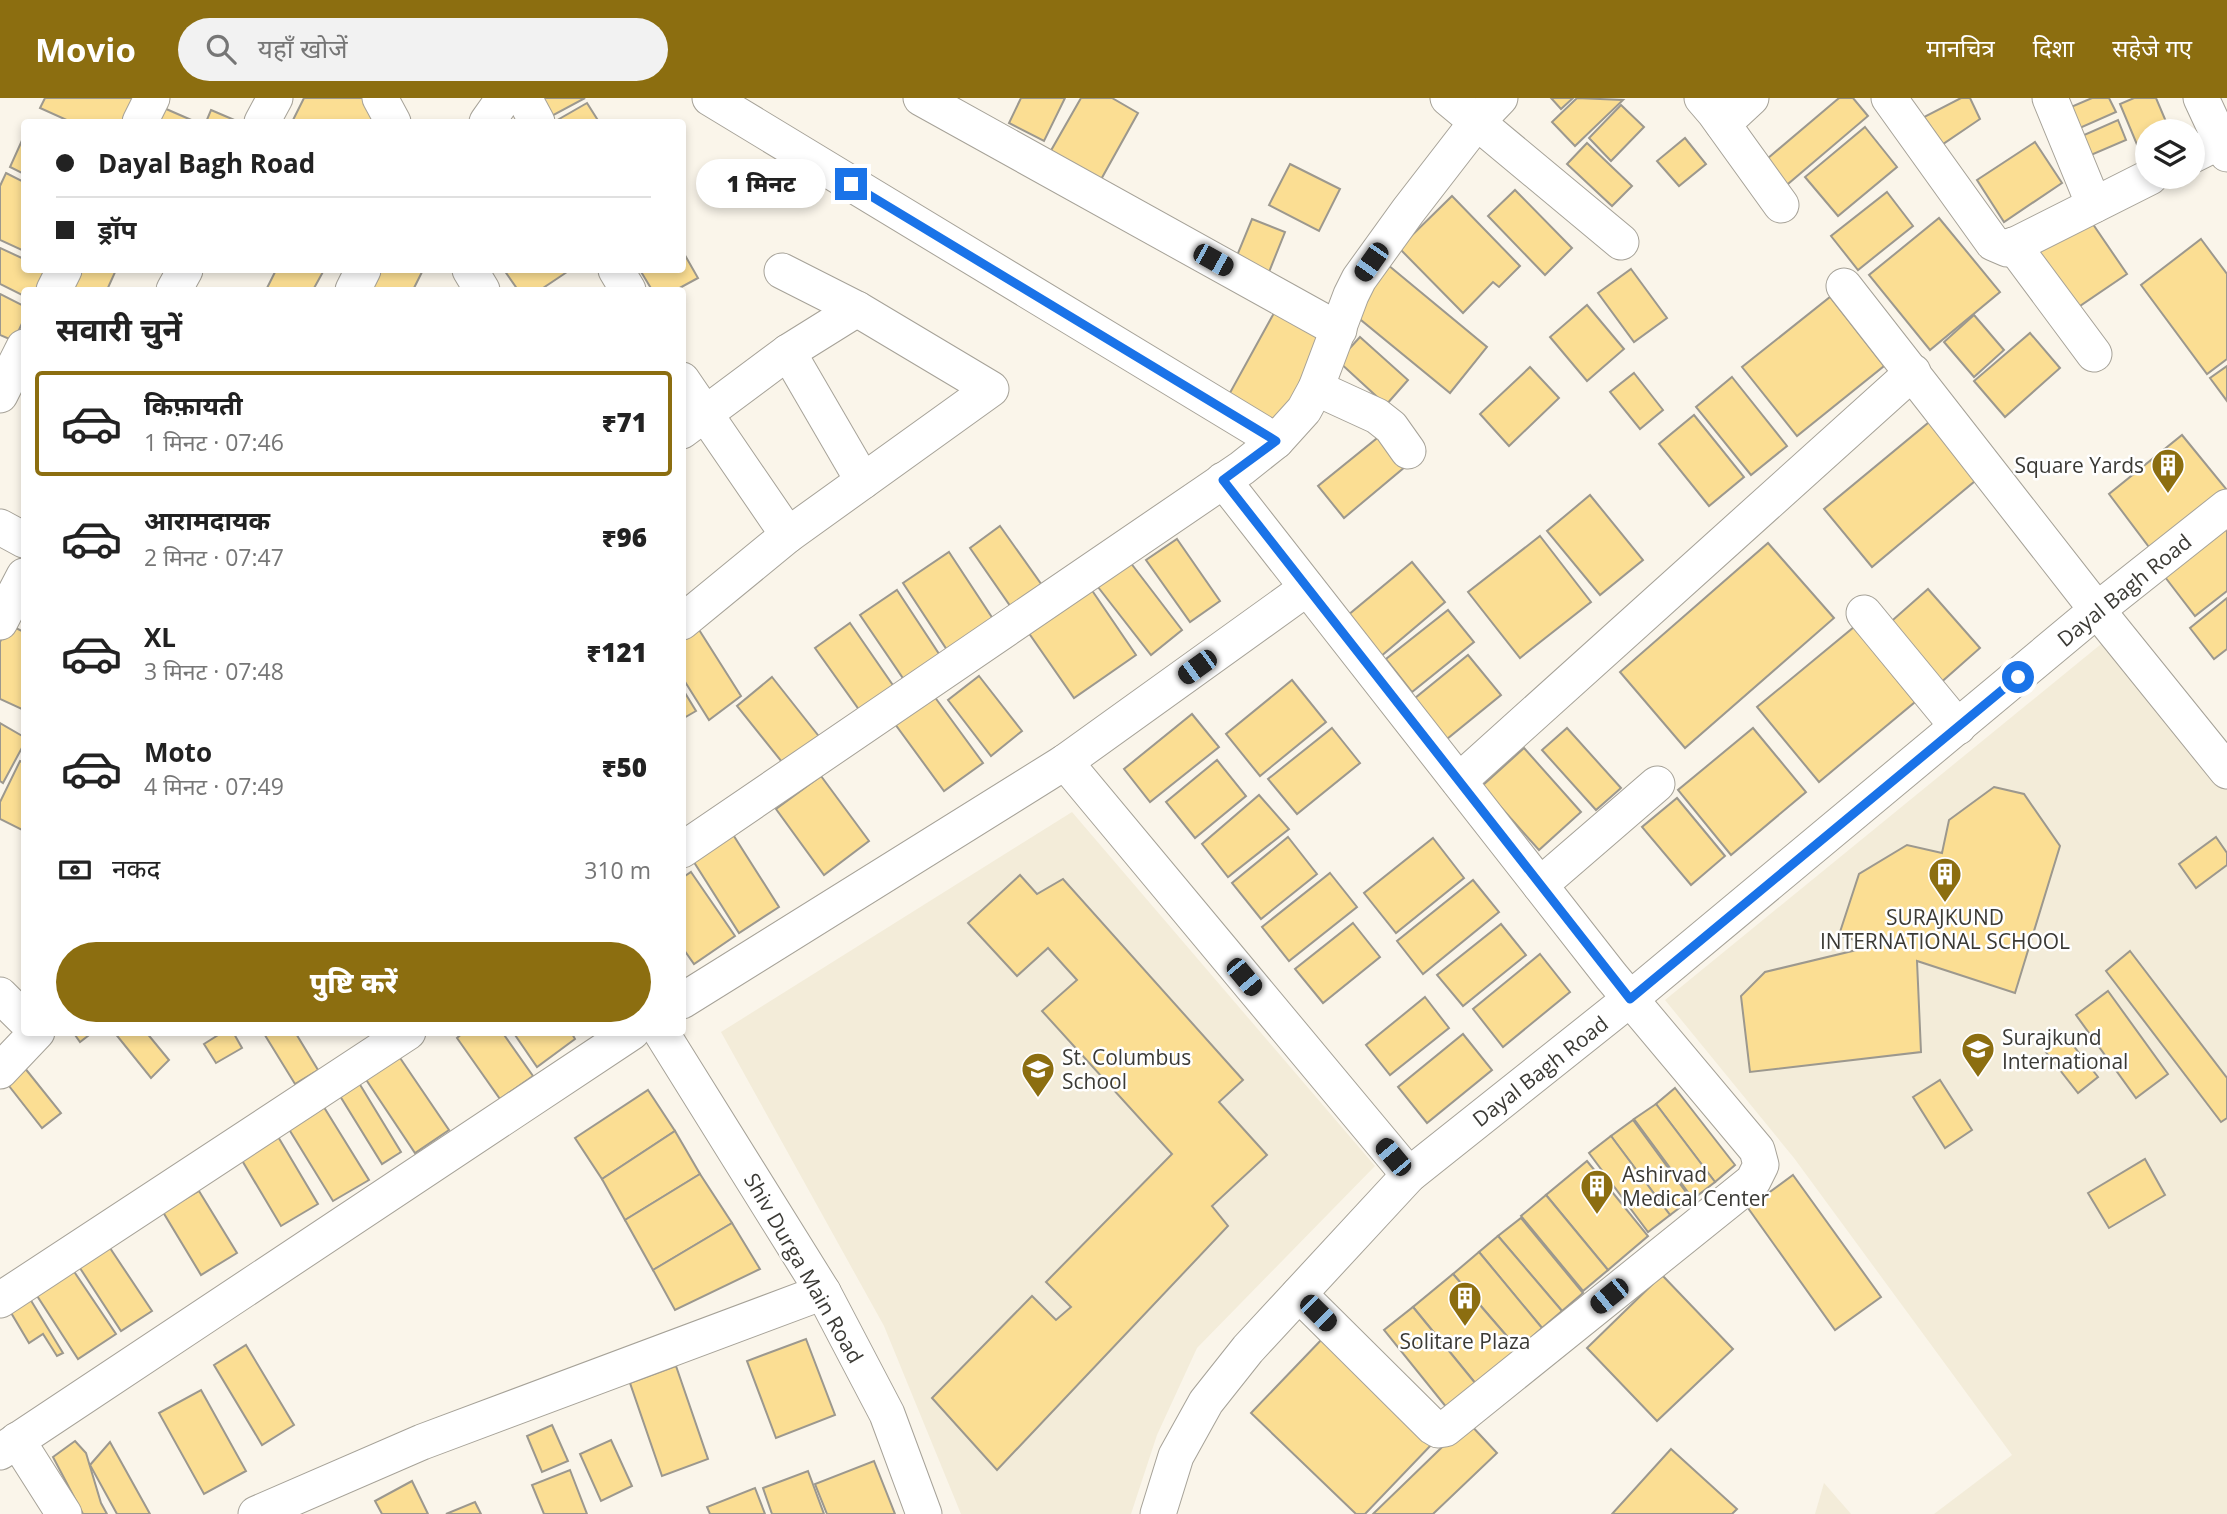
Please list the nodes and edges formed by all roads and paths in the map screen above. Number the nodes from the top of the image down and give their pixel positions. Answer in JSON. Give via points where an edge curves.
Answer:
{"nodes":[{"id":1,"x":152,"y":98,"type":"edge"},
{"id":2,"x":275,"y":98,"type":"edge"},
{"id":3,"x":504,"y":98,"type":"edge"},
{"id":4,"x":524,"y":98,"type":"edge"},
{"id":5,"x":710,"y":98,"type":"edge"},
{"id":6,"x":921,"y":98,"type":"edge"},
{"id":7,"x":1448,"y":98,"type":"edge"},
{"id":8,"x":1500,"y":98,"type":"edge"},
{"id":9,"x":1751,"y":98,"type":"edge"},
{"id":10,"x":1889,"y":98,"type":"edge"},
{"id":11,"x":2050,"y":98,"type":"edge"},
{"id":12,"x":2201,"y":98,"type":"edge"},
{"id":13,"x":1713,"y":111,"type":"edge"},
{"id":14,"x":142,"y":119,"type":"edge"},
{"id":15,"x":264,"y":119,"type":"edge"},
{"id":16,"x":489,"y":119,"type":"edge"},
{"id":17,"x":535,"y":119,"type":"edge"},
{"id":18,"x":1476,"y":123,"type":"junction"},
{"id":19,"x":2217,"y":147,"type":"edge"},
{"id":20,"x":2135,"y":184,"type":"edge"},
{"id":21,"x":1781,"y":205,"type":"dead end"},
{"id":22,"x":2094,"y":205,"type":"junction"},
{"id":23,"x":1622,"y":242,"type":"dead end"},
{"id":24,"x":2013,"y":245,"type":"junction"},
{"id":25,"x":782,"y":271,"type":"dead end"},
{"id":26,"x":1844,"y":286,"type":"dead end"},
{"id":27,"x":857,"y":309,"type":"junction"},
{"id":28,"x":1339,"y":330,"type":"junction"},
{"id":29,"x":788,"y":352,"type":"junction"},
{"id":30,"x":21,"y":353,"type":"edge"},
{"id":31,"x":2094,"y":354,"type":"dead end"},
{"id":32,"x":1913,"y":373,"type":"junction"},
{"id":33,"x":1316,"y":388,"type":"junction"},
{"id":34,"x":686,"y":394,"type":"edge"},
{"id":35,"x":0,"y":395,"type":"edge"},
{"id":36,"x":694,"y":422,"type":"edge"},
{"id":37,"x":1276,"y":441,"type":"junction"},
{"id":38,"x":1408,"y":452,"type":"dead end"},
{"id":39,"x":1223,"y":480,"type":"junction"},
{"id":40,"x":863,"y":481,"type":"junction"},
{"id":41,"x":2227,"y":508,"type":"edge"},
{"id":42,"x":0,"y":527,"type":"edge"},
{"id":43,"x":788,"y":535,"type":"junction"},
{"id":44,"x":21,"y":538,"type":"edge"},
{"id":45,"x":21,"y":582,"type":"edge"},
{"id":46,"x":1307,"y":588,"type":"junction"},
{"id":47,"x":2097,"y":610,"type":"junction"},
{"id":48,"x":1864,"y":613,"type":"dead end"},
{"id":49,"x":686,"y":619,"type":"edge"},
{"id":50,"x":0,"y":622,"type":"edge"},
{"id":51,"x":1958,"y":727,"type":"junction"},
{"id":52,"x":1065,"y":762,"type":"junction"},
{"id":53,"x":2227,"y":771,"type":"edge"},
{"id":54,"x":1459,"y":781,"type":"junction"},
{"id":55,"x":1657,"y":784,"type":"dead end"},
{"id":56,"x":686,"y":847,"type":"edge"},
{"id":57,"x":1540,"y":885,"type":"junction"},
{"id":58,"x":0,"y":995,"type":"edge"},
{"id":59,"x":686,"y":999,"type":"edge"},
{"id":60,"x":1630,"y":999,"type":"junction"},
{"id":61,"x":21,"y":1016,"type":"edge"},
{"id":62,"x":33,"y":1036,"type":"edge"},
{"id":63,"x":402,"y":1036,"type":"edge"},
{"id":64,"x":626,"y":1036,"type":"edge"},
{"id":65,"x":663,"y":1036,"type":"edge"},
{"id":66,"x":0,"y":1071,"type":"edge"},
{"id":67,"x":1409,"y":1175,"type":"junction"},
{"id":68,"x":823,"y":1292,"type":"junction"},
{"id":69,"x":1299,"y":1294,"type":"junction"},
{"id":70,"x":0,"y":1300,"type":"edge"},
{"id":71,"x":8,"y":1446,"type":"edge"},
{"id":72,"x":64,"y":1514,"type":"edge"},
{"id":73,"x":256,"y":1514,"type":"edge"},
{"id":74,"x":924,"y":1514,"type":"edge"},
{"id":75,"x":1157,"y":1514,"type":"edge"}],
"edges":[{"from":1,"to":14,"type":"street"},
{"from":2,"to":15,"type":"street"},
{"from":3,"to":16,"type":"street"},
{"from":4,"to":17,"type":"street"},
{"from":5,"to":37,"type":"street"},
{"from":6,"to":28,"type":"street"},
{"from":7,"to":18,"type":"street"},
{"from":8,"to":18,"type":"street"},
{"from":9,"to":13,"type":"street"},
{"from":10,"to":24,"type":"street","via":[[1993,243],[2003,248]]},
{"from":11,"to":22,"type":"street"},
{"from":12,"to":19,"type":"street"},
{"from":13,"to":21,"type":"street"},
{"from":18,"to":23,"type":"street"},
{"from":18,"to":28,"type":"street","via":[[1359,279]]},
{"from":20,"to":22,"type":"street"},
{"from":22,"to":24,"type":"street"},
{"from":24,"to":31,"type":"street"},
{"from":25,"to":27,"type":"street"},
{"from":26,"to":32,"type":"street"},
{"from":27,"to":29,"type":"street"},
{"from":27,"to":40,"type":"street","via":[[991,389]]},
{"from":28,"to":33,"type":"street"},
{"from":29,"to":36,"type":"street"},
{"from":29,"to":40,"type":"street"},
{"from":30,"to":35,"type":"street"},
{"from":32,"to":47,"type":"street"},
{"from":32,"to":54,"type":"street"},
{"from":33,"to":37,"type":"street","via":[[1304,410]]},
{"from":33,"to":38,"type":"street","via":[[1377,416]]},
{"from":34,"to":36,"type":"street"},
{"from":36,"to":43,"type":"street"},
{"from":37,"to":39,"type":"street"},
{"from":39,"to":46,"type":"street"},
{"from":39,"to":56,"type":"street"},
{"from":40,"to":43,"type":"street"},
{"from":41,"to":47,"type":"street","name":"Dayal Bagh Road"},
{"from":42,"to":44,"type":"street"},
{"from":43,"to":49,"type":"street"},
{"from":45,"to":50,"type":"street"},
{"from":46,"to":52,"type":"street"},
{"from":46,"to":54,"type":"street"},
{"from":47,"to":51,"type":"street","name":"Dayal Bagh Road"},
{"from":47,"to":53,"type":"street"},
{"from":48,"to":51,"type":"street"},
{"from":51,"to":60,"type":"street","name":"Dayal Bagh Road"},
{"from":52,"to":59,"type":"street"},
{"from":52,"to":67,"type":"street"},
{"from":54,"to":57,"type":"street"},
{"from":55,"to":57,"type":"street"},
{"from":57,"to":60,"type":"street"},
{"from":58,"to":61,"type":"street"},
{"from":60,"to":67,"type":"street","name":"Dayal Bagh Road"},
{"from":60,"to":69,"type":"street","via":[[1757,1150],[1761,1166],[1753,1181],[1445,1429],[1433,1427]]},
{"from":62,"to":66,"type":"street"},
{"from":63,"to":70,"type":"street"},
{"from":64,"to":71,"type":"street"},
{"from":65,"to":68,"type":"street","name":"Shiv Durga Main Road"},
{"from":67,"to":69,"type":"street","name":"Dayal Bagh Road"},
{"from":68,"to":73,"type":"street","via":[[422,1442]]},
{"from":68,"to":74,"type":"street","name":"Shiv Durga Main Road","via":[[887,1415]]},
{"from":69,"to":75,"type":"street","name":"Dayal Bagh Road","via":[[1206,1402],[1176,1456]]},
{"from":71,"to":72,"type":"street"}]}
